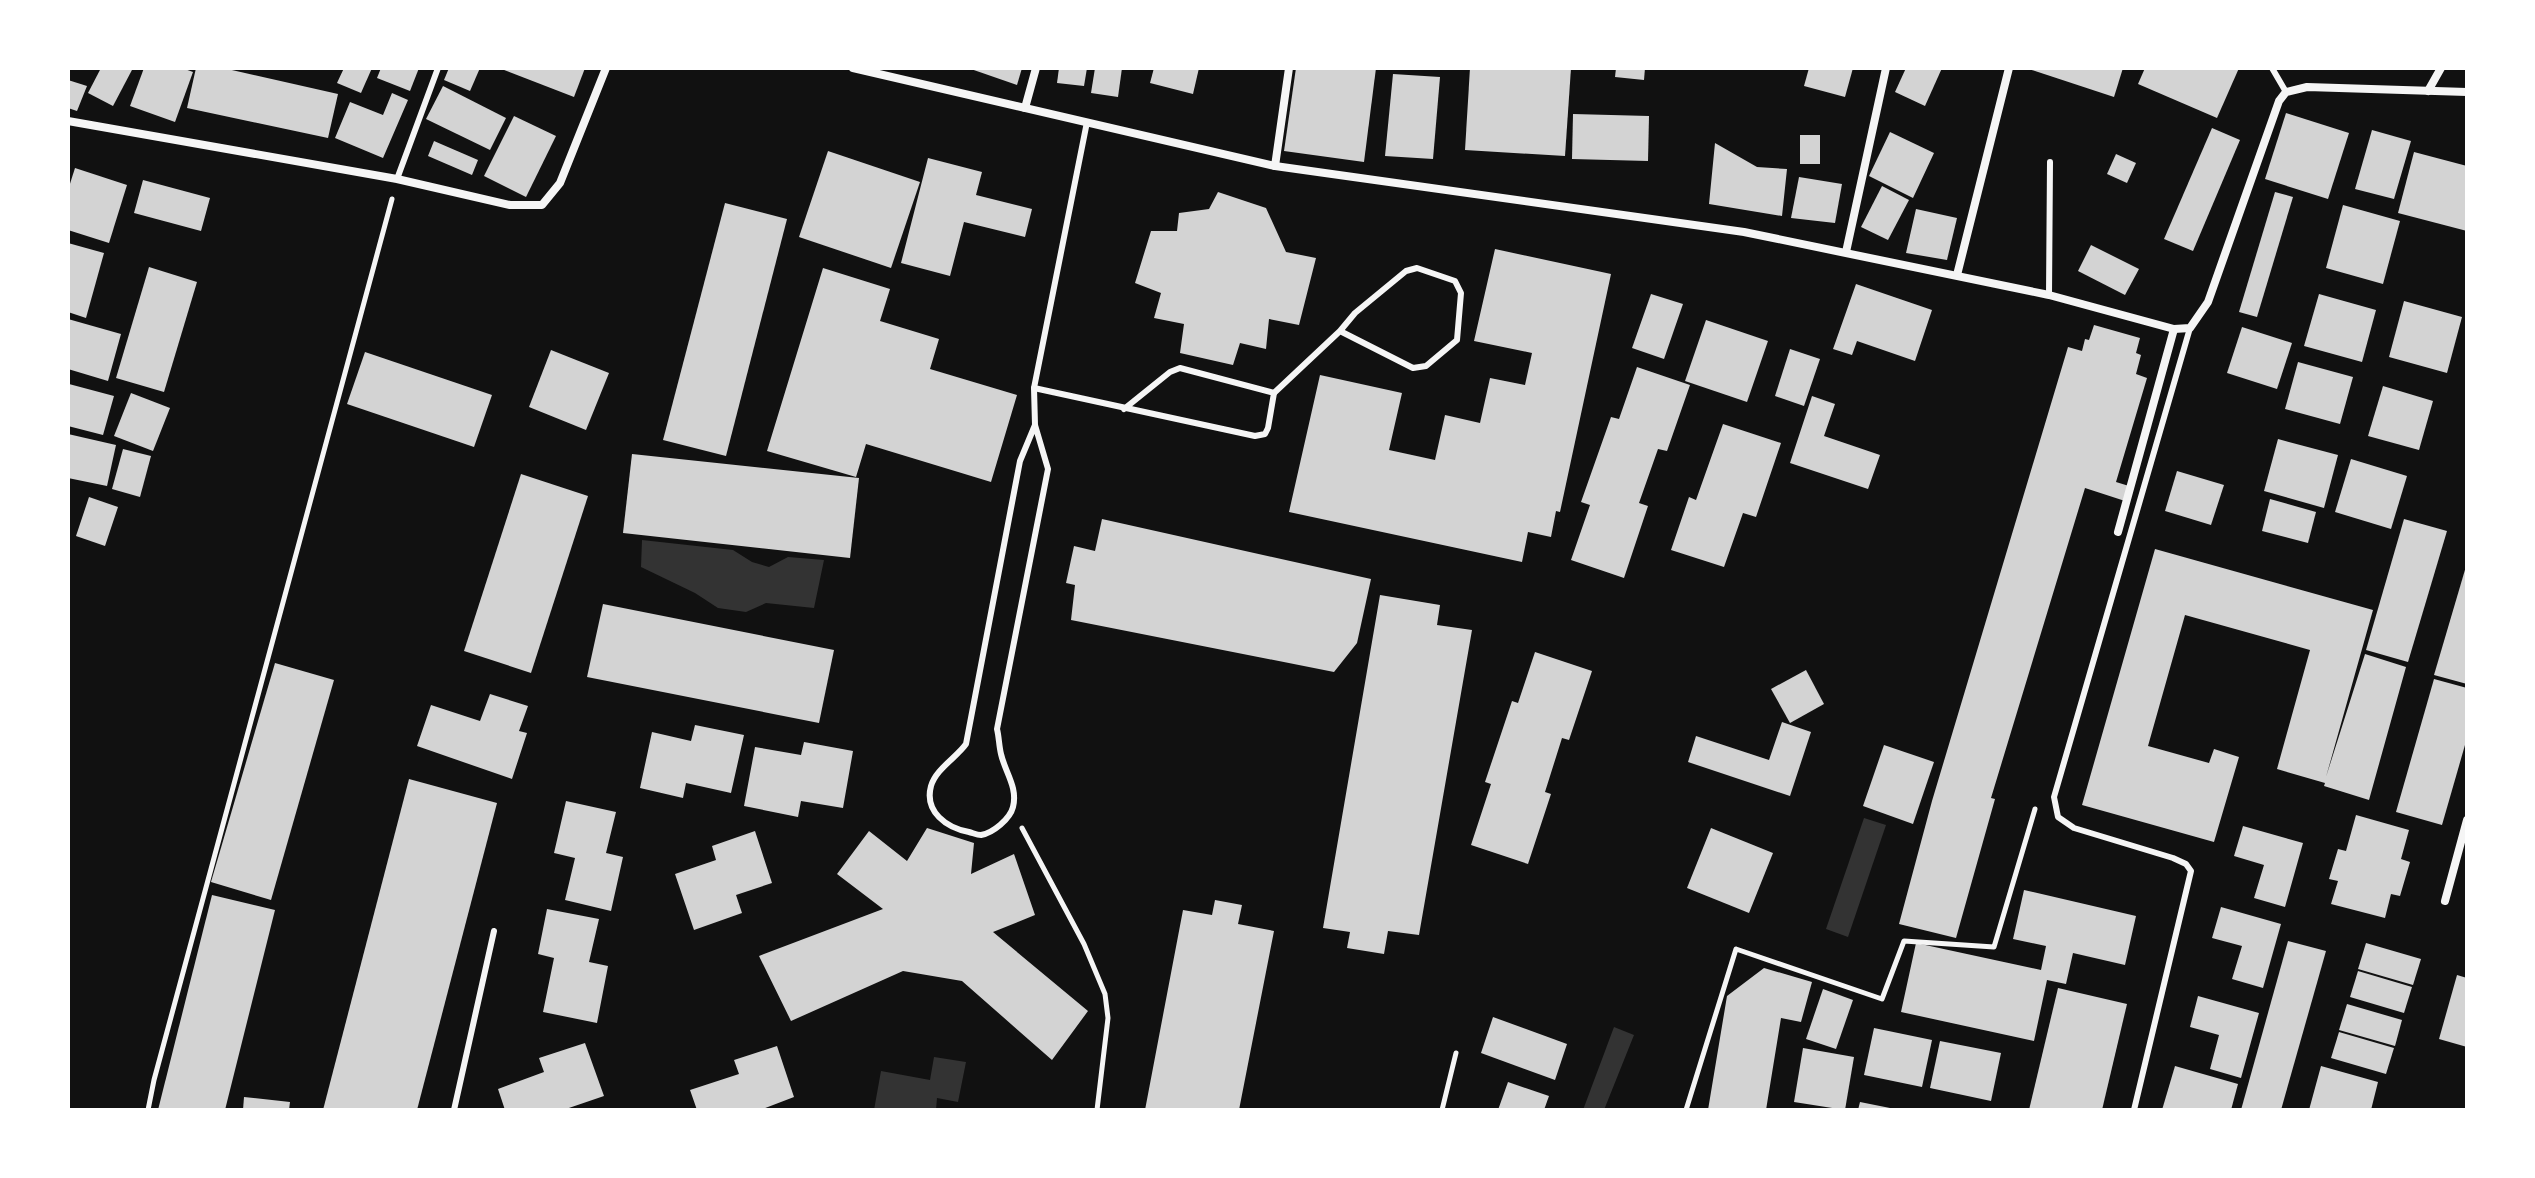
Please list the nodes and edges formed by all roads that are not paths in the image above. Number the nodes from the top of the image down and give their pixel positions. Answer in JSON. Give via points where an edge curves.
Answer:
{"nodes":[{"id":1,"x":438,"y":68,"type":"edge"},
{"id":2,"x":606,"y":68,"type":"edge"},
{"id":3,"x":853,"y":68,"type":"edge"},
{"id":4,"x":1036,"y":68,"type":"edge"},
{"id":5,"x":1289,"y":68,"type":"edge"},
{"id":6,"x":1886,"y":68,"type":"edge"},
{"id":7,"x":2009,"y":68,"type":"edge"},
{"id":8,"x":2272,"y":68,"type":"edge"},
{"id":9,"x":2441,"y":68,"type":"edge"},
{"id":10,"x":2428,"y":91,"type":"junction"},
{"id":11,"x":2286,"y":92,"type":"junction"},
{"id":12,"x":2467,"y":92,"type":"edge"},
{"id":13,"x":1025,"y":108,"type":"junction"},
{"id":14,"x":68,"y":121,"type":"edge"},
{"id":15,"x":1087,"y":122,"type":"junction"},
{"id":16,"x":2050,"y":162,"type":"dead end"},
{"id":17,"x":1275,"y":166,"type":"junction"},
{"id":18,"x":397,"y":179,"type":"junction"},
{"id":19,"x":1846,"y":252,"type":"junction"},
{"id":20,"x":1957,"y":275,"type":"junction"},
{"id":21,"x":2049,"y":295,"type":"junction"},
{"id":22,"x":2190,"y":328,"type":"junction"},
{"id":23,"x":2174,"y":329,"type":"junction"},
{"id":24,"x":1340,"y":331,"type":"junction"},
{"id":25,"x":1034,"y":388,"type":"junction"},
{"id":26,"x":1274,"y":393,"type":"junction"},
{"id":27,"x":1124,"y":409,"type":"junction"},
{"id":28,"x":1035,"y":425,"type":"junction"},
{"id":29,"x":2118,"y":532,"type":"dead end"},
{"id":30,"x":2467,"y":820,"type":"edge"},
{"id":31,"x":2445,"y":901,"type":"dead end"},
{"id":32,"x":494,"y":931,"type":"dead end"},
{"id":33,"x":454,"y":1110,"type":"edge"},
{"id":34,"x":2134,"y":1110,"type":"edge"}],
"edges":[{"from":1,"to":18,"type":"lane"},
{"from":2,"to":18,"type":"street","via":[[560,183],[542,205],[510,205]]},
{"from":3,"to":13,"type":"street"},
{"from":4,"to":13,"type":"street"},
{"from":5,"to":17,"type":"street"},
{"from":6,"to":19,"type":"street"},
{"from":7,"to":20,"type":"street"},
{"from":8,"to":11,"type":"lane"},
{"from":9,"to":10,"type":"street"},
{"from":10,"to":11,"type":"street","via":[[2307,87]]},
{"from":10,"to":12,"type":"street"},
{"from":11,"to":22,"type":"street","via":[[2208,302]]},
{"from":13,"to":15,"type":"street"},
{"from":14,"to":18,"type":"street"},
{"from":15,"to":17,"type":"street"},
{"from":15,"to":25,"type":"lane"},
{"from":16,"to":21,"type":"lane"},
{"from":17,"to":19,"type":"street","via":[[1744,232]]},
{"from":19,"to":20,"type":"street"},
{"from":20,"to":21,"type":"street"},
{"from":21,"to":23,"type":"street"},
{"from":22,"to":23,"type":"street"},
{"from":22,"to":34,"type":"lane","via":[[2054,797],[2058,817],[2074,828],[2173,858],[2191,871]]},
{"from":23,"to":29,"type":"street"},
{"from":24,"to":24,"type":"lane","via":[[1406,271],[1417,268],[1455,281],[1461,293],[1457,340],[1426,366],[1413,368]]},
{"from":24,"to":26,"type":"lane"},
{"from":25,"to":27,"type":"lane"},
{"from":25,"to":28,"type":"lane"},
{"from":26,"to":27,"type":"lane","via":[[1180,368]]},
{"from":26,"to":27,"type":"lane","via":[[1268,428],[1259,435]]},
{"from":28,"to":28,"type":"lane","via":[[1048,469],[997,729],[1014,791],[1012,810],[1000,825],[981,835],[940,821],[930,804],[931,786],[966,744],[1020,461]]},
{"from":30,"to":31,"type":"street"},
{"from":32,"to":33,"type":"lane"}]}
